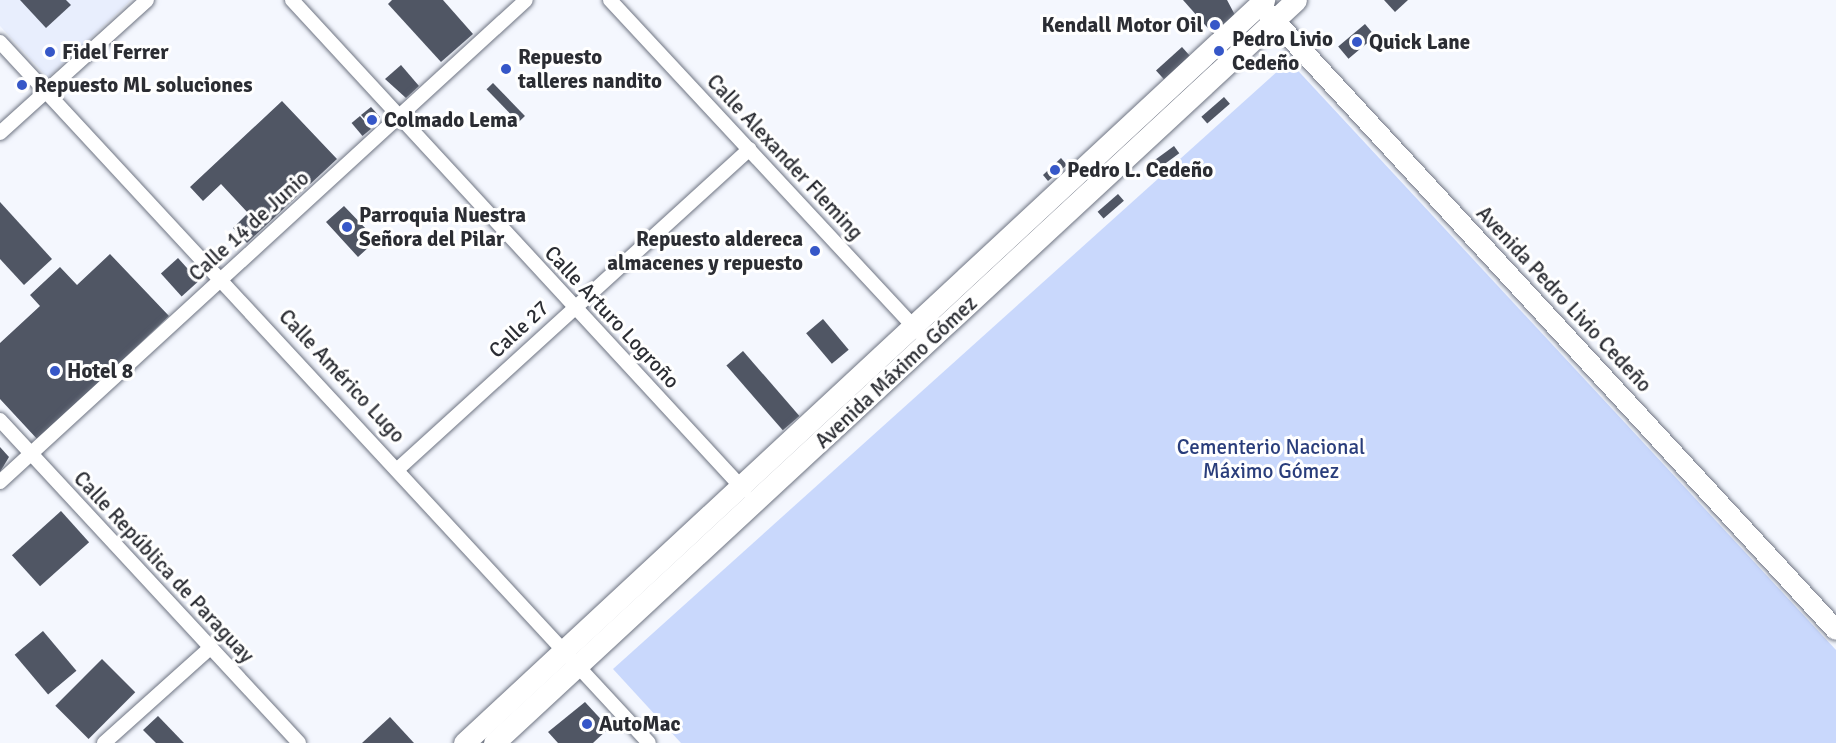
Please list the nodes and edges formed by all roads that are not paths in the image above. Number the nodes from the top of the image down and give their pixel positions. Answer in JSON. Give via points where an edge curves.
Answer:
{"nodes":[{"id":1,"x":147,"y":0,"type":"edge"},
{"id":2,"x":292,"y":0,"type":"edge"},
{"id":3,"x":526,"y":0,"type":"edge"},
{"id":4,"x":610,"y":0,"type":"edge"},
{"id":5,"x":1296,"y":0,"type":"edge"},
{"id":6,"x":1260,"y":1,"type":"edge"},
{"id":7,"x":1274,"y":20,"type":"junction"},
{"id":8,"x":0,"y":42,"type":"edge"},
{"id":9,"x":46,"y":92,"type":"junction"},
{"id":10,"x":401,"y":117,"type":"junction"},
{"id":11,"x":0,"y":133,"type":"edge"},
{"id":12,"x":749,"y":149,"type":"junction"},
{"id":13,"x":222,"y":279,"type":"junction"},
{"id":14,"x":574,"y":307,"type":"junction"},
{"id":15,"x":921,"y":335,"type":"junction"},
{"id":16,"x":0,"y":420,"type":"edge"},
{"id":17,"x":31,"y":453,"type":"junction"},
{"id":18,"x":399,"y":468,"type":"junction"},
{"id":19,"x":0,"y":482,"type":"edge"},
{"id":20,"x":748,"y":495,"type":"junction"},
{"id":21,"x":1836,"y":630,"type":"edge"},
{"id":22,"x":210,"y":648,"type":"junction"},
{"id":23,"x":571,"y":657,"type":"junction"},
{"id":24,"x":104,"y":743,"type":"edge"},
{"id":25,"x":299,"y":743,"type":"edge"},
{"id":26,"x":464,"y":743,"type":"edge"},
{"id":27,"x":494,"y":743,"type":"edge"},
{"id":28,"x":649,"y":743,"type":"edge"}],
"edges":[{"from":1,"to":9,"type":"street"},
{"from":2,"to":10,"type":"street","name":"Calle Arturo Logroño"},
{"from":3,"to":10,"type":"street","name":"Calle 14 de Junio"},
{"from":4,"to":12,"type":"street","name":"Calle Alexander Fleming"},
{"from":5,"to":7,"type":"main road","name":"Avenida Máximo Gómez"},
{"from":6,"to":7,"type":"main road","name":"Avenida Pedro Livio Cedeño"},
{"from":6,"to":15,"type":"main road","name":"Avenida Máximo Gómez"},
{"from":7,"to":15,"type":"main road","name":"Avenida Máximo Gómez"},
{"from":7,"to":21,"type":"main road","name":"Avenida Pedro Livio Cedeño"},
{"from":8,"to":9,"type":"street","name":"Calle Américo Lugo"},
{"from":9,"to":11,"type":"street"},
{"from":9,"to":13,"type":"street","name":"Calle Américo Lugo"},
{"from":10,"to":13,"type":"street","name":"Calle 14 de Junio"},
{"from":10,"to":14,"type":"street","name":"Calle Arturo Logroño"},
{"from":12,"to":14,"type":"street","name":"Calle 27"},
{"from":12,"to":15,"type":"street","name":"Calle Alexander Fleming"},
{"from":13,"to":17,"type":"street","name":"Calle 14 de Junio"},
{"from":13,"to":18,"type":"street","name":"Calle Américo Lugo"},
{"from":14,"to":18,"type":"street","name":"Calle 27"},
{"from":14,"to":20,"type":"street","name":"Calle Arturo Logroño"},
{"from":15,"to":20,"type":"main road","name":"Avenida Máximo Gómez"},
{"from":16,"to":17,"type":"street","name":"Calle República de Paraguay"},
{"from":17,"to":19,"type":"street","name":"Calle 14 de Junio"},
{"from":17,"to":22,"type":"street","name":"Calle República de Paraguay"},
{"from":18,"to":23,"type":"street","name":"Calle Américo Lugo"},
{"from":20,"to":23,"type":"main road","name":"Avenida Máximo Gómez"},
{"from":22,"to":24,"type":"street"},
{"from":22,"to":25,"type":"street","name":"Calle República de Paraguay"},
{"from":23,"to":26,"type":"main road","name":"Avenida Máximo Gómez"},
{"from":23,"to":27,"type":"main road","name":"Avenida Máximo Gómez"},
{"from":23,"to":28,"type":"street","name":"Calle Américo Lugo"}]}
